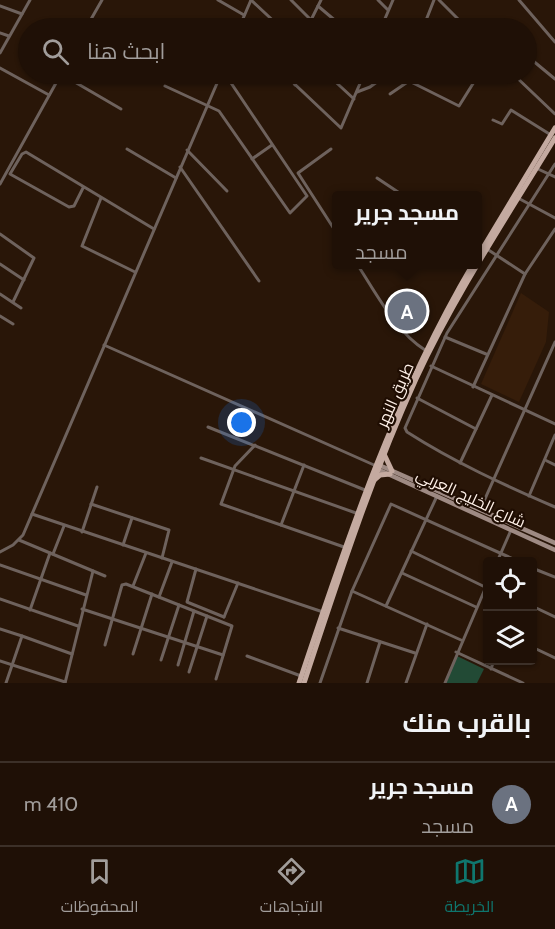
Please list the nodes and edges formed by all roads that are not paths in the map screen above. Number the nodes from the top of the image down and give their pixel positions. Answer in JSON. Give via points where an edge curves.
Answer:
{"nodes":[{"id":1,"x":30,"y":0,"type":"edge"},
{"id":2,"x":102,"y":0,"type":"edge"},
{"id":3,"x":218,"y":0,"type":"edge"},
{"id":4,"x":251,"y":0,"type":"edge"},
{"id":5,"x":291,"y":0,"type":"edge"},
{"id":6,"x":321,"y":0,"type":"edge"},
{"id":7,"x":378,"y":0,"type":"edge"},
{"id":8,"x":393,"y":0,"type":"edge"},
{"id":9,"x":434,"y":0,"type":"edge"},
{"id":10,"x":439,"y":0,"type":"edge"},
{"id":11,"x":519,"y":0,"type":"edge"},
{"id":12,"x":0,"y":6,"type":"edge"},
{"id":13,"x":318,"y":6,"type":"junction"},
{"id":14,"x":388,"y":10,"type":"junction"},
{"id":15,"x":22,"y":14,"type":"junction"},
{"id":16,"x":244,"y":15,"type":"junction"},
{"id":17,"x":20,"y":18,"type":"edge"},
{"id":18,"x":92,"y":18,"type":"edge"},
{"id":19,"x":243,"y":18,"type":"edge"},
{"id":20,"x":270,"y":18,"type":"edge"},
{"id":21,"x":308,"y":18,"type":"edge"},
{"id":22,"x":312,"y":18,"type":"edge"},
{"id":23,"x":332,"y":18,"type":"edge"},
{"id":24,"x":385,"y":18,"type":"edge"},
{"id":25,"x":427,"y":18,"type":"edge"},
{"id":26,"x":458,"y":18,"type":"edge"},
{"id":27,"x":534,"y":18,"type":"edge"},
{"id":28,"x":18,"y":21,"type":"edge"},
{"id":29,"x":537,"y":21,"type":"edge"},
{"id":30,"x":0,"y":33,"type":"edge"},
{"id":31,"x":9,"y":36,"type":"junction"},
{"id":32,"x":555,"y":42,"type":"edge"},
{"id":33,"x":0,"y":53,"type":"edge"},
{"id":34,"x":537,"y":65,"type":"edge"},
{"id":35,"x":0,"y":68,"type":"edge"},
{"id":36,"x":18,"y":78,"type":"edge"},
{"id":37,"x":555,"y":79,"type":"edge"},
{"id":38,"x":29,"y":84,"type":"edge"},
{"id":39,"x":55,"y":84,"type":"edge"},
{"id":40,"x":78,"y":84,"type":"edge"},
{"id":41,"x":218,"y":84,"type":"edge"},
{"id":42,"x":230,"y":84,"type":"edge"},
{"id":43,"x":338,"y":84,"type":"edge"},
{"id":44,"x":360,"y":84,"type":"edge"},
{"id":45,"x":374,"y":84,"type":"edge"},
{"id":46,"x":405,"y":84,"type":"edge"},
{"id":47,"x":415,"y":84,"type":"edge"},
{"id":48,"x":473,"y":84,"type":"edge"},
{"id":49,"x":524,"y":84,"type":"edge"},
{"id":50,"x":296,"y":85,"type":"edge"},
{"id":51,"x":165,"y":86,"type":"dead end"},
{"id":52,"x":357,"y":92,"type":"junction"},
{"id":53,"x":390,"y":94,"type":"dead end"},
{"id":54,"x":49,"y":95,"type":"junction"},
{"id":55,"x":354,"y":99,"type":"junction"},
{"id":56,"x":208,"y":104,"type":"junction"},
{"id":57,"x":121,"y":109,"type":"dead end"},
{"id":58,"x":555,"y":114,"type":"edge"},
{"id":59,"x":493,"y":120,"type":"dead end"},
{"id":60,"x":555,"y":128,"type":"edge"},
{"id":61,"x":553,"y":136,"type":"edge"},
{"id":62,"x":272,"y":145,"type":"junction"},
{"id":63,"x":127,"y":149,"type":"dead end"},
{"id":64,"x":331,"y":149,"type":"dead end"},
{"id":65,"x":187,"y":150,"type":"junction"},
{"id":66,"x":252,"y":159,"type":"junction"},
{"id":67,"x":555,"y":164,"type":"edge"},
{"id":68,"x":180,"y":167,"type":"junction"},
{"id":69,"x":534,"y":167,"type":"junction"},
{"id":70,"x":549,"y":174,"type":"junction"},
{"id":71,"x":176,"y":177,"type":"junction"},
{"id":72,"x":555,"y":177,"type":"edge"},
{"id":73,"x":377,"y":178,"type":"dead end"},
{"id":74,"x":0,"y":184,"type":"edge"},
{"id":75,"x":84,"y":188,"type":"junction"},
{"id":76,"x":227,"y":191,"type":"dead end"},
{"id":77,"x":398,"y":191,"type":"edge"},
{"id":78,"x":101,"y":198,"type":"junction"},
{"id":79,"x":518,"y":198,"type":"junction"},
{"id":80,"x":529,"y":204,"type":"junction"},
{"id":81,"x":555,"y":218,"type":"edge"},
{"id":82,"x":332,"y":226,"type":"edge"},
{"id":83,"x":154,"y":229,"type":"junction"},
{"id":84,"x":555,"y":229,"type":"edge"},
{"id":85,"x":0,"y":234,"type":"edge"},
{"id":86,"x":482,"y":244,"type":"edge"},
{"id":87,"x":486,"y":247,"type":"junction"},
{"id":88,"x":482,"y":251,"type":"edge"},
{"id":89,"x":482,"y":254,"type":"edge"},
{"id":90,"x":496,"y":255,"type":"junction"},
{"id":91,"x":0,"y":264,"type":"edge"},
{"id":92,"x":360,"y":269,"type":"edge"},
{"id":93,"x":470,"y":269,"type":"edge"},
{"id":94,"x":474,"y":269,"type":"edge"},
{"id":95,"x":135,"y":272,"type":"junction"},
{"id":96,"x":525,"y":274,"type":"junction"},
{"id":97,"x":24,"y":280,"type":"junction"},
{"id":98,"x":259,"y":281,"type":"dead end"},
{"id":99,"x":0,"y":294,"type":"edge"},
{"id":100,"x":13,"y":302,"type":"junction"},
{"id":101,"x":21,"y":308,"type":"dead end"},
{"id":102,"x":0,"y":316,"type":"edge"},
{"id":103,"x":13,"y":324,"type":"dead end"},
{"id":104,"x":445,"y":337,"type":"junction"},
{"id":105,"x":555,"y":342,"type":"edge"},
{"id":106,"x":104,"y":345,"type":"junction"},
{"id":107,"x":425,"y":350,"type":"junction"},
{"id":108,"x":550,"y":352,"type":"junction"},
{"id":109,"x":486,"y":354,"type":"junction"},
{"id":110,"x":555,"y":354,"type":"edge"},
{"id":111,"x":431,"y":366,"type":"junction"},
{"id":112,"x":473,"y":387,"type":"junction"},
{"id":113,"x":492,"y":395,"type":"junction"},
{"id":114,"x":417,"y":398,"type":"junction"},
{"id":115,"x":525,"y":412,"type":"junction"},
{"id":116,"x":555,"y":424,"type":"edge"},
{"id":117,"x":208,"y":427,"type":"dead end"},
{"id":118,"x":476,"y":429,"type":"junction"},
{"id":119,"x":555,"y":435,"type":"edge"},
{"id":120,"x":255,"y":445,"type":"junction"},
{"id":121,"x":384,"y":453,"type":"junction"},
{"id":122,"x":201,"y":458,"type":"dead end"},
{"id":123,"x":545,"y":460,"type":"junction"},
{"id":124,"x":460,"y":463,"type":"junction"},
{"id":125,"x":304,"y":465,"type":"junction"},
{"id":126,"x":555,"y":465,"type":"edge"},
{"id":127,"x":377,"y":466,"type":"junction"},
{"id":128,"x":233,"y":470,"type":"junction"},
{"id":129,"x":391,"y":473,"type":"junction"},
{"id":130,"x":493,"y":481,"type":"junction"},
{"id":131,"x":372,"y":482,"type":"junction"},
{"id":132,"x":97,"y":487,"type":"dead end"},
{"id":133,"x":365,"y":490,"type":"junction"},
{"id":134,"x":294,"y":492,"type":"junction"},
{"id":135,"x":437,"y":496,"type":"junction"},
{"id":136,"x":529,"y":496,"type":"junction"},
{"id":137,"x":91,"y":504,"type":"junction"},
{"id":138,"x":555,"y":507,"type":"edge"},
{"id":139,"x":480,"y":510,"type":"junction"},
{"id":140,"x":356,"y":513,"type":"junction"},
{"id":141,"x":32,"y":514,"type":"junction"},
{"id":142,"x":132,"y":518,"type":"junction"},
{"id":143,"x":426,"y":518,"type":"junction"},
{"id":144,"x":281,"y":525,"type":"junction"},
{"id":145,"x":64,"y":526,"type":"junction"},
{"id":146,"x":512,"y":530,"type":"junction"},
{"id":147,"x":82,"y":532,"type":"junction"},
{"id":148,"x":19,"y":540,"type":"junction"},
{"id":149,"x":555,"y":543,"type":"edge"},
{"id":150,"x":123,"y":546,"type":"junction"},
{"id":151,"x":344,"y":547,"type":"junction"},
{"id":152,"x":555,"y":550,"type":"edge"},
{"id":153,"x":411,"y":551,"type":"junction"},
{"id":154,"x":0,"y":552,"type":"edge"},
{"id":155,"x":146,"y":553,"type":"junction"},
{"id":156,"x":501,"y":553,"type":"junction"},
{"id":157,"x":52,"y":554,"type":"junction"},
{"id":158,"x":499,"y":557,"type":"edge"},
{"id":159,"x":510,"y":557,"type":"edge"},
{"id":160,"x":162,"y":558,"type":"junction"},
{"id":161,"x":172,"y":561,"type":"junction"},
{"id":162,"x":0,"y":565,"type":"edge"},
{"id":163,"x":196,"y":569,"type":"junction"},
{"id":164,"x":537,"y":569,"type":"edge"},
{"id":165,"x":93,"y":571,"type":"junction"},
{"id":166,"x":402,"y":573,"type":"junction"},
{"id":167,"x":105,"y":576,"type":"dead end"},
{"id":168,"x":555,"y":577,"type":"edge"},
{"id":169,"x":40,"y":580,"type":"junction"},
{"id":170,"x":238,"y":583,"type":"junction"},
{"id":171,"x":133,"y":586,"type":"junction"},
{"id":172,"x":483,"y":586,"type":"edge"},
{"id":173,"x":352,"y":591,"type":"junction"},
{"id":174,"x":483,"y":591,"type":"edge"},
{"id":175,"x":152,"y":594,"type":"junction"},
{"id":176,"x":86,"y":595,"type":"junction"},
{"id":177,"x":159,"y":597,"type":"junction"},
{"id":178,"x":0,"y":599,"type":"edge"},
{"id":179,"x":179,"y":605,"type":"junction"},
{"id":180,"x":386,"y":606,"type":"junction"},
{"id":181,"x":476,"y":607,"type":"junction"},
{"id":182,"x":537,"y":608,"type":"edge"},
{"id":183,"x":82,"y":609,"type":"junction"},
{"id":184,"x":30,"y":610,"type":"junction"},
{"id":185,"x":194,"y":611,"type":"junction"},
{"id":186,"x":323,"y":612,"type":"junction"},
{"id":187,"x":207,"y":616,"type":"junction"},
{"id":188,"x":555,"y":617,"type":"edge"},
{"id":189,"x":112,"y":619,"type":"junction"},
{"id":190,"x":223,"y":620,"type":"junction"},
{"id":191,"x":427,"y":624,"type":"junction"},
{"id":192,"x":78,"y":626,"type":"junction"},
{"id":193,"x":141,"y":628,"type":"junction"},
{"id":194,"x":338,"y":628,"type":"junction"},
{"id":195,"x":0,"y":629,"type":"edge"},
{"id":196,"x":22,"y":636,"type":"junction"},
{"id":197,"x":169,"y":637,"type":"junction"},
{"id":198,"x":461,"y":640,"type":"junction"},
{"id":199,"x":380,"y":641,"type":"junction"},
{"id":200,"x":184,"y":642,"type":"junction"},
{"id":201,"x":105,"y":645,"type":"dead end"},
{"id":202,"x":197,"y":646,"type":"junction"},
{"id":203,"x":537,"y":649,"type":"edge"},
{"id":204,"x":456,"y":652,"type":"junction"},
{"id":205,"x":415,"y":653,"type":"junction"},
{"id":206,"x":72,"y":654,"type":"junction"},
{"id":207,"x":133,"y":654,"type":"dead end"},
{"id":208,"x":223,"y":654,"type":"junction"},
{"id":209,"x":247,"y":656,"type":"dead end"},
{"id":210,"x":555,"y":658,"type":"edge"},
{"id":211,"x":161,"y":660,"type":"dead end"},
{"id":212,"x":0,"y":661,"type":"edge"},
{"id":213,"x":13,"y":665,"type":"junction"},
{"id":214,"x":177,"y":665,"type":"dead end"},
{"id":215,"x":492,"y":665,"type":"edge"},
{"id":216,"x":491,"y":669,"type":"junction"},
{"id":217,"x":189,"y":672,"type":"dead end"},
{"id":218,"x":301,"y":676,"type":"junction"},
{"id":219,"x":216,"y":679,"type":"dead end"},
{"id":220,"x":65,"y":682,"type":"edge"},
{"id":221,"x":6,"y":683,"type":"edge"},
{"id":222,"x":299,"y":683,"type":"edge"},
{"id":223,"x":304,"y":683,"type":"edge"},
{"id":224,"x":320,"y":683,"type":"edge"},
{"id":225,"x":367,"y":683,"type":"edge"},
{"id":226,"x":406,"y":683,"type":"edge"},
{"id":227,"x":446,"y":683,"type":"edge"},
{"id":228,"x":523,"y":683,"type":"edge"}],
"edges":[{"from":1,"to":15,"type":"street"},
{"from":2,"to":18,"type":"street"},
{"from":3,"to":16,"type":"street"},
{"from":4,"to":16,"type":"street"},
{"from":4,"to":20,"type":"street"},
{"from":5,"to":21,"type":"street"},
{"from":6,"to":13,"type":"street"},
{"from":7,"to":14,"type":"street"},
{"from":8,"to":14,"type":"street"},
{"from":9,"to":25,"type":"street"},
{"from":10,"to":26,"type":"street"},
{"from":11,"to":27,"type":"street"},
{"from":12,"to":15,"type":"street"},
{"from":13,"to":22,"type":"street"},
{"from":13,"to":23,"type":"street"},
{"from":14,"to":24,"type":"street"},
{"from":15,"to":17,"type":"street"},
{"from":16,"to":19,"type":"street"},
{"from":28,"to":31,"type":"street"},
{"from":29,"to":32,"type":"street"},
{"from":30,"to":31,"type":"street"},
{"from":31,"to":33,"type":"street"},
{"from":34,"to":37,"type":"street"},
{"from":35,"to":36,"type":"street"},
{"from":38,"to":54,"type":"street"},
{"from":39,"to":54,"type":"street"},
{"from":40,"to":57,"type":"street"},
{"from":41,"to":56,"type":"street"},
{"from":42,"to":62,"type":"street"},
{"from":43,"to":55,"type":"street"},
{"from":44,"to":52,"type":"street"},
{"from":45,"to":52,"type":"street"},
{"from":46,"to":53,"type":"street"},
{"from":47,"to":48,"type":"street","via":[[459,106]]},
{"from":49,"to":58,"type":"street"},
{"from":50,"to":55,"type":"street","via":[[341,128]]},
{"from":51,"to":56,"type":"street"},
{"from":52,"to":55,"type":"street"},
{"from":54,"to":74,"type":"street"},
{"from":56,"to":65,"type":"street"},
{"from":56,"to":66,"type":"street","via":[[224,117]]},
{"from":59,"to":61,"type":"street","via":[[502,124],[511,110]]},
{"from":60,"to":61,"type":"main road","name":"طريق النهر"},
{"from":61,"to":69,"type":"main road","name":"طريق النهر"},
{"from":62,"to":66,"type":"street"},
{"from":62,"to":66,"type":"street","via":[[307,197],[290,213]]},
{"from":63,"to":71,"type":"street"},
{"from":64,"to":82,"type":"street","via":[[298,173]]},
{"from":65,"to":68,"type":"street"},
{"from":65,"to":76,"type":"street"},
{"from":67,"to":70,"type":"street"},
{"from":68,"to":71,"type":"street"},
{"from":68,"to":98,"type":"street"},
{"from":69,"to":70,"type":"street"},
{"from":69,"to":79,"type":"main road","name":"طريق النهر"},
{"from":69,"to":87,"type":"main road","name":"طريق النهر"},
{"from":70,"to":72,"type":"street"},
{"from":70,"to":80,"type":"street"},
{"from":71,"to":83,"type":"street"},
{"from":73,"to":77,"type":"street"},
{"from":75,"to":75,"type":"street","via":[[26,152],[10,174],[69,207],[74,206]]},
{"from":75,"to":78,"type":"street"},
{"from":78,"to":83,"type":"street"},
{"from":78,"to":95,"type":"street","via":[[82,246]]},
{"from":79,"to":80,"type":"street"},
{"from":79,"to":87,"type":"main road","name":"طريق النهر"},
{"from":80,"to":81,"type":"street"},
{"from":80,"to":90,"type":"street"},
{"from":83,"to":95,"type":"street"},
{"from":84,"to":96,"type":"street"},
{"from":85,"to":97,"type":"street","via":[[33,255]]},
{"from":86,"to":87,"type":"street"},
{"from":87,"to":88,"type":"main road","name":"طريق النهر"},
{"from":87,"to":89,"type":"main road","name":"طريق النهر"},
{"from":87,"to":90,"type":"street"},
{"from":90,"to":96,"type":"street"},
{"from":90,"to":104,"type":"street"},
{"from":91,"to":97,"type":"street"},
{"from":92,"to":107,"type":"street","via":[[400,326]]},
{"from":93,"to":107,"type":"main road","name":"طريق النهر"},
{"from":94,"to":121,"type":"main road","name":"طريق النهر","via":[[429,352]]},
{"from":95,"to":106,"type":"street"},
{"from":96,"to":109,"type":"street"},
{"from":97,"to":100,"type":"street"},
{"from":99,"to":100,"type":"street"},
{"from":100,"to":101,"type":"street"},
{"from":102,"to":103,"type":"street"},
{"from":104,"to":109,"type":"street"},
{"from":104,"to":111,"type":"street"},
{"from":105,"to":108,"type":"street"},
{"from":106,"to":127,"type":"street"},
{"from":106,"to":141,"type":"street"},
{"from":107,"to":127,"type":"main road","name":"طريق النهر"},
{"from":108,"to":110,"type":"street"},
{"from":108,"to":115,"type":"street"},
{"from":109,"to":112,"type":"street"},
{"from":111,"to":112,"type":"street"},
{"from":111,"to":114,"type":"street"},
{"from":112,"to":113,"type":"street"},
{"from":113,"to":115,"type":"street"},
{"from":113,"to":118,"type":"street"},
{"from":114,"to":118,"type":"street"},
{"from":114,"to":124,"type":"street","via":[[406,431]]},
{"from":115,"to":116,"type":"street"},
{"from":115,"to":130,"type":"street"},
{"from":117,"to":120,"type":"street"},
{"from":118,"to":124,"type":"street"},
{"from":119,"to":123,"type":"street"},
{"from":120,"to":125,"type":"street"},
{"from":120,"to":128,"type":"street"},
{"from":121,"to":127,"type":"main road","name":"طريق النهر"},
{"from":121,"to":129,"type":"main road"},
{"from":122,"to":128,"type":"street"},
{"from":123,"to":126,"type":"street"},
{"from":123,"to":136,"type":"street"},
{"from":124,"to":130,"type":"street"},
{"from":125,"to":133,"type":"street"},
{"from":125,"to":134,"type":"street"},
{"from":127,"to":129,"type":"main road","name":"شارع الخليج العربي"},
{"from":127,"to":131,"type":"main road","name":"طريق النهر"},
{"from":127,"to":133,"type":"main road","name":"طريق النهر"},
{"from":128,"to":134,"type":"street"},
{"from":128,"to":144,"type":"street","via":[[220,504]]},
{"from":129,"to":131,"type":"main road"},
{"from":129,"to":135,"type":"main road","name":"شارع الخليج العربي"},
{"from":129,"to":139,"type":"main road","name":"شارع الخليج العربي"},
{"from":130,"to":136,"type":"street"},
{"from":130,"to":139,"type":"street"},
{"from":131,"to":223,"type":"main road","name":"طريق النهر"},
{"from":132,"to":137,"type":"street"},
{"from":133,"to":140,"type":"main road","name":"طريق النهر"},
{"from":134,"to":140,"type":"street"},
{"from":134,"to":144,"type":"street"},
{"from":135,"to":143,"type":"street"},
{"from":135,"to":146,"type":"main road","name":"شارع الخليج العربي"},
{"from":136,"to":138,"type":"street"},
{"from":137,"to":142,"type":"street"},
{"from":137,"to":147,"type":"street"},
{"from":139,"to":149,"type":"main road","name":"شارع الخليج العربي"},
{"from":140,"to":151,"type":"main road","name":"طريق النهر"},
{"from":141,"to":145,"type":"street"},
{"from":141,"to":148,"type":"street"},
{"from":142,"to":150,"type":"street"},
{"from":142,"to":160,"type":"street","via":[[170,531]]},
{"from":143,"to":153,"type":"street"},
{"from":143,"to":156,"type":"street"},
{"from":143,"to":173,"type":"street","via":[[390,505]]},
{"from":144,"to":151,"type":"street"},
{"from":145,"to":147,"type":"street"},
{"from":145,"to":157,"type":"street"},
{"from":146,"to":152,"type":"main road","name":"شارع الخليج العربي"},
{"from":146,"to":156,"type":"street"},
{"from":147,"to":150,"type":"street"},
{"from":148,"to":154,"type":"street"},
{"from":148,"to":157,"type":"street"},
{"from":150,"to":155,"type":"street"},
{"from":151,"to":186,"type":"main road","name":"طريق النهر"},
{"from":153,"to":166,"type":"street"},
{"from":153,"to":172,"type":"street"},
{"from":155,"to":160,"type":"street"},
{"from":155,"to":171,"type":"street"},
{"from":156,"to":158,"type":"street"},
{"from":156,"to":159,"type":"street"},
{"from":157,"to":165,"type":"street"},
{"from":157,"to":169,"type":"street"},
{"from":160,"to":161,"type":"street"},
{"from":161,"to":163,"type":"street"},
{"from":161,"to":177,"type":"street"},
{"from":162,"to":169,"type":"street"},
{"from":163,"to":170,"type":"street"},
{"from":163,"to":190,"type":"street","via":[[186,602]]},
{"from":164,"to":168,"type":"street"},
{"from":165,"to":167,"type":"street"},
{"from":165,"to":176,"type":"street"},
{"from":166,"to":180,"type":"street"},
{"from":166,"to":181,"type":"street"},
{"from":169,"to":176,"type":"street"},
{"from":169,"to":184,"type":"street"},
{"from":170,"to":186,"type":"street"},
{"from":170,"to":190,"type":"street"},
{"from":171,"to":175,"type":"street"},
{"from":171,"to":189,"type":"street","via":[[122,585]]},
{"from":173,"to":180,"type":"street"},
{"from":173,"to":194,"type":"street"},
{"from":174,"to":181,"type":"street"},
{"from":175,"to":177,"type":"street"},
{"from":175,"to":193,"type":"street"},
{"from":176,"to":183,"type":"street"},
{"from":177,"to":179,"type":"street"},
{"from":178,"to":184,"type":"street"},
{"from":179,"to":185,"type":"street"},
{"from":179,"to":197,"type":"street"},
{"from":180,"to":191,"type":"street"},
{"from":181,"to":198,"type":"street"},
{"from":182,"to":188,"type":"street"},
{"from":183,"to":189,"type":"street"},
{"from":183,"to":192,"type":"street"},
{"from":184,"to":192,"type":"street"},
{"from":185,"to":187,"type":"street"},
{"from":185,"to":200,"type":"street"},
{"from":186,"to":218,"type":"main road","name":"طريق النهر"},
{"from":187,"to":190,"type":"street"},
{"from":187,"to":202,"type":"street"},
{"from":189,"to":193,"type":"street"},
{"from":189,"to":201,"type":"street"},
{"from":190,"to":208,"type":"street","via":[[232,626]]},
{"from":191,"to":198,"type":"street"},
{"from":191,"to":205,"type":"street"},
{"from":192,"to":206,"type":"street"},
{"from":193,"to":197,"type":"street"},
{"from":193,"to":207,"type":"street"},
{"from":194,"to":199,"type":"street"},
{"from":194,"to":224,"type":"street"},
{"from":195,"to":196,"type":"street"},
{"from":196,"to":206,"type":"street"},
{"from":196,"to":213,"type":"street"},
{"from":197,"to":200,"type":"street"},
{"from":197,"to":211,"type":"street"},
{"from":198,"to":204,"type":"street"},
{"from":199,"to":205,"type":"street"},
{"from":199,"to":225,"type":"street"},
{"from":200,"to":202,"type":"street"},
{"from":200,"to":214,"type":"street"},
{"from":202,"to":208,"type":"street"},
{"from":202,"to":217,"type":"street"},
{"from":203,"to":210,"type":"street"},
{"from":204,"to":216,"type":"street"},
{"from":204,"to":227,"type":"street"},
{"from":205,"to":226,"type":"street"},
{"from":206,"to":220,"type":"street"},
{"from":208,"to":219,"type":"street"},
{"from":209,"to":218,"type":"street"},
{"from":212,"to":213,"type":"street"},
{"from":213,"to":220,"type":"street"},
{"from":213,"to":221,"type":"street"},
{"from":215,"to":216,"type":"street"},
{"from":216,"to":228,"type":"street"},
{"from":218,"to":222,"type":"main road","name":"طريق النهر"}]}
